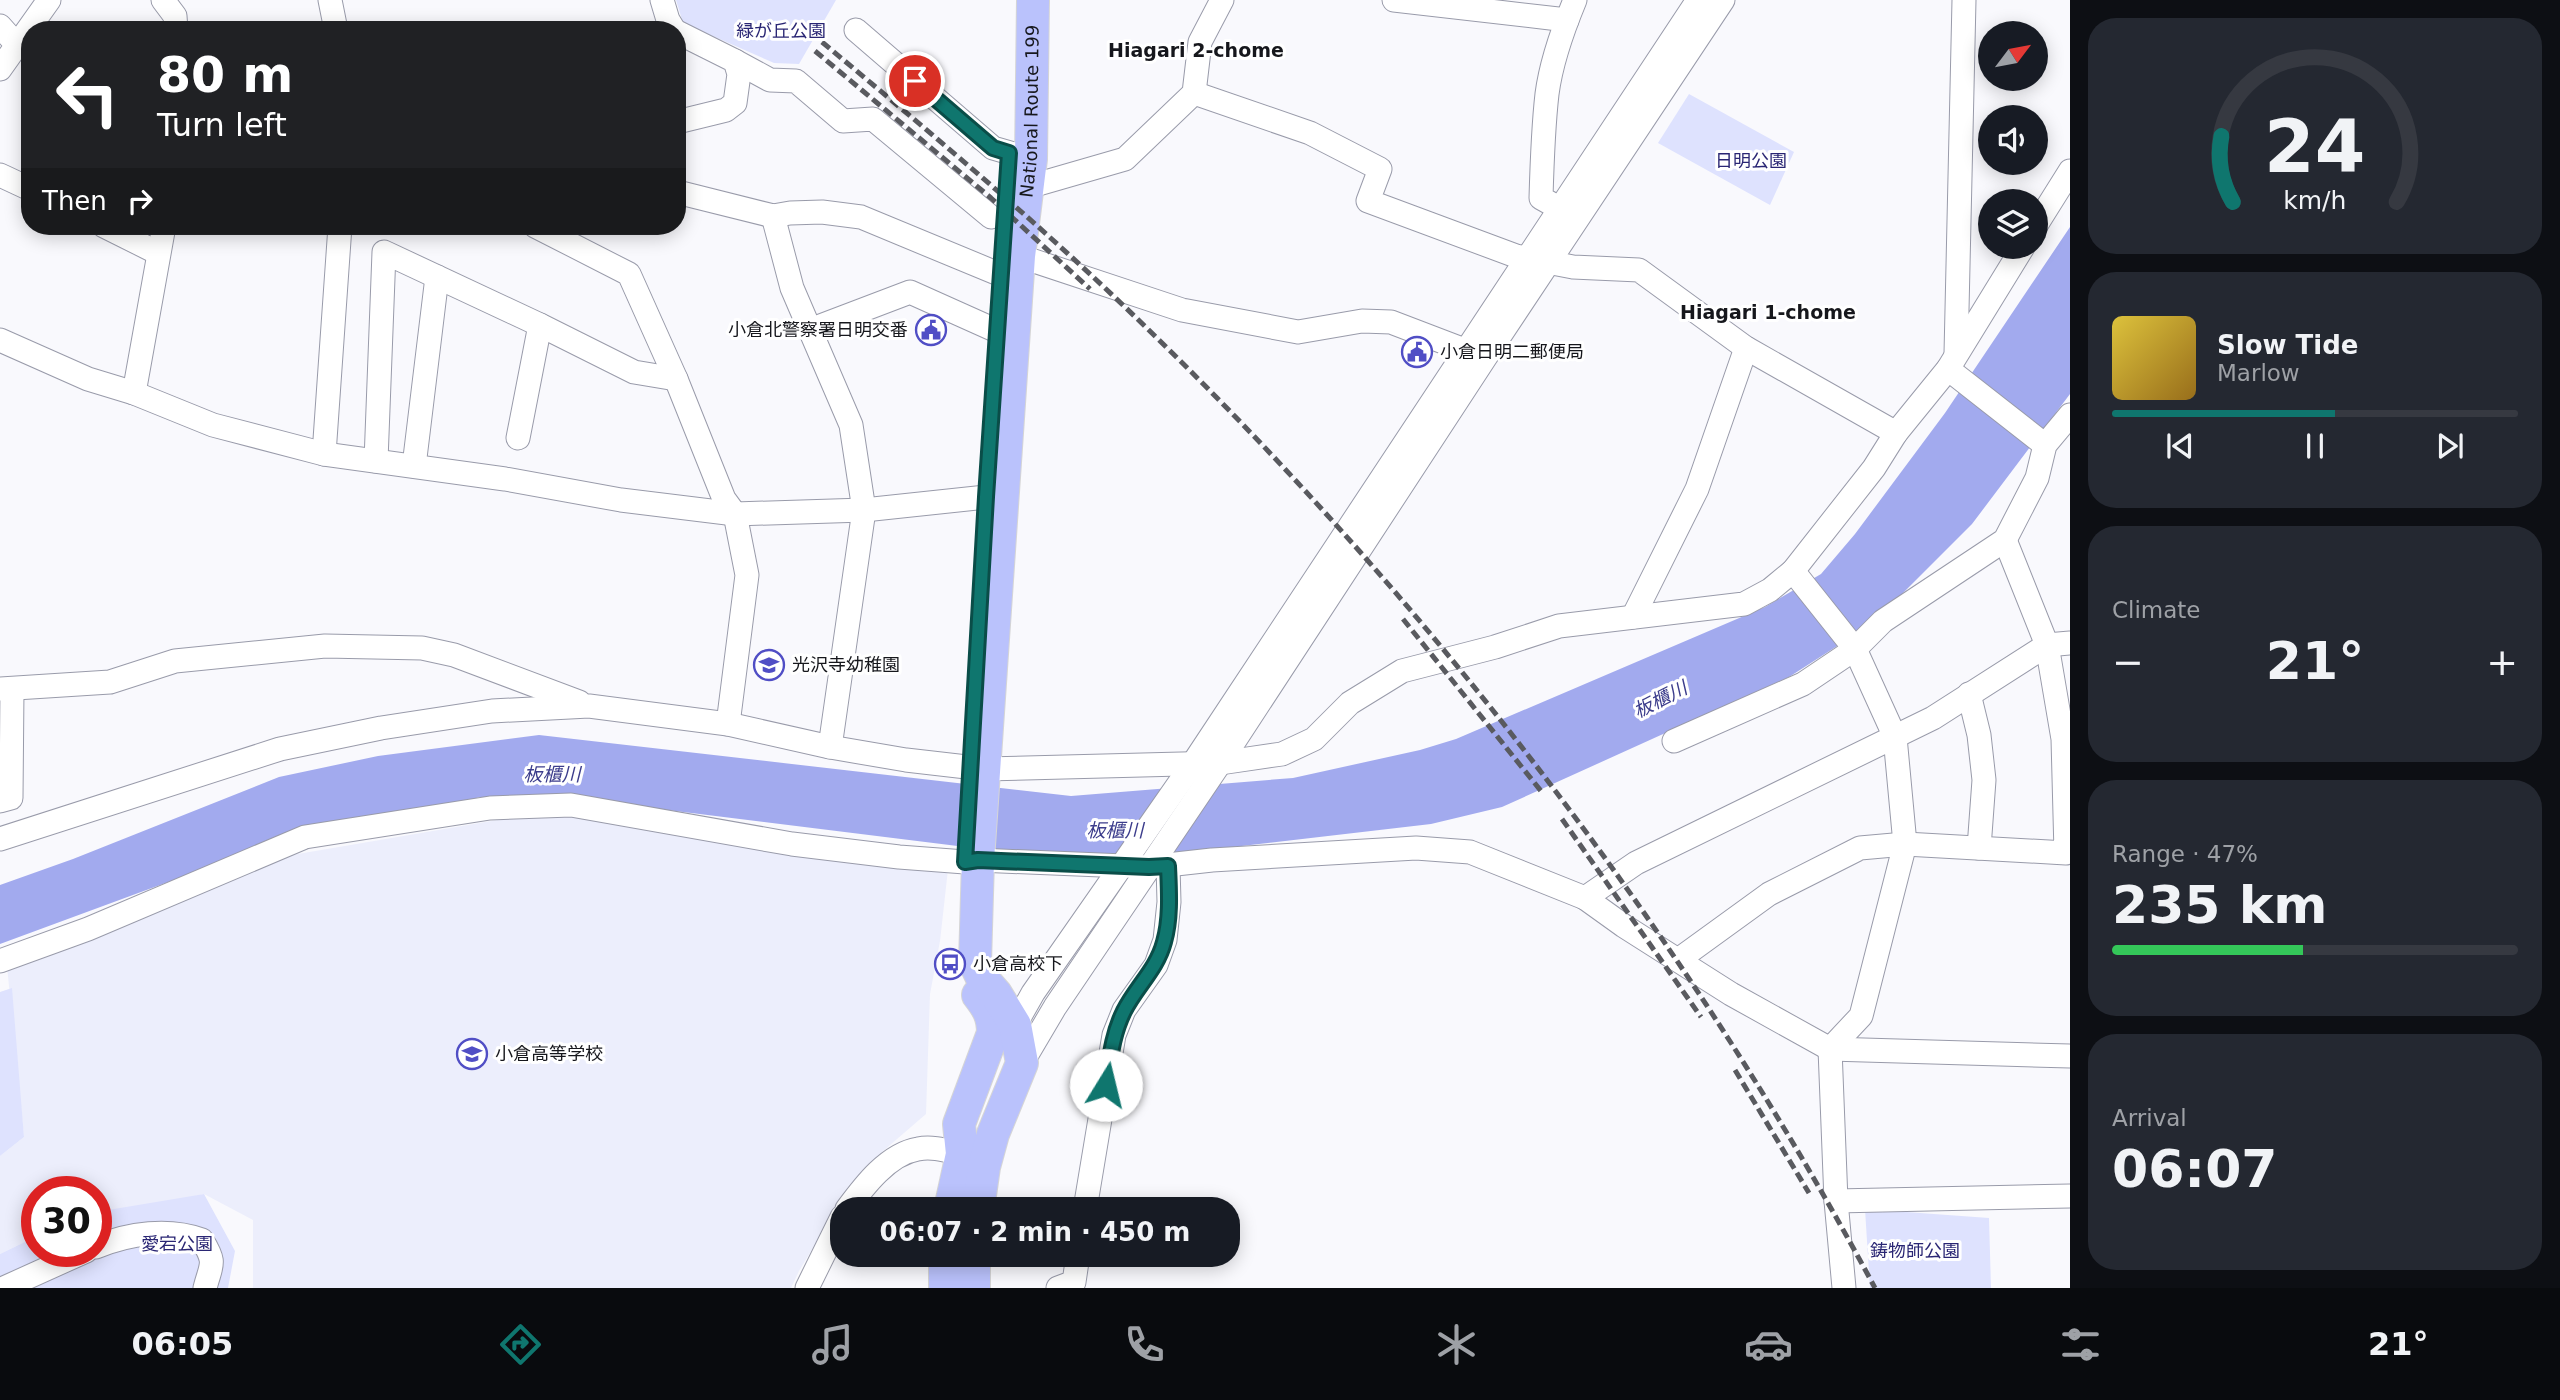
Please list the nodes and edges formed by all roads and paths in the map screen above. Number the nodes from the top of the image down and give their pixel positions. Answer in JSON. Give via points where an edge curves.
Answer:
{"nodes":[{"id":1,"x":49,"y":0,"type":"edge"},
{"id":2,"x":163,"y":0,"type":"edge"},
{"id":3,"x":331,"y":0,"type":"edge"},
{"id":4,"x":662,"y":0,"type":"edge"},
{"id":5,"x":1018,"y":0,"type":"edge"},
{"id":6,"x":1033,"y":0,"type":"edge"},
{"id":7,"x":1223,"y":0,"type":"edge"},
{"id":8,"x":1394,"y":0,"type":"edge"},
{"id":9,"x":1698,"y":0,"type":"edge"},
{"id":10,"x":1723,"y":0,"type":"edge"},
{"id":11,"x":1964,"y":0,"type":"edge"},
{"id":12,"x":1571,"y":10,"type":"edge"},
{"id":13,"x":37,"y":21,"type":"edge"},
{"id":14,"x":175,"y":21,"type":"edge"},
{"id":15,"x":334,"y":21,"type":"edge"},
{"id":16,"x":669,"y":21,"type":"edge"},
{"id":17,"x":0,"y":26,"type":"edge"},
{"id":18,"x":856,"y":30,"type":"dead end"},
{"id":19,"x":686,"y":36,"type":"edge"},
{"id":20,"x":21,"y":45,"type":"edge"},
{"id":21,"x":21,"y":49,"type":"edge"},
{"id":22,"x":735,"y":61,"type":"junction"},
{"id":23,"x":0,"y":69,"type":"edge"},
{"id":24,"x":1194,"y":93,"type":"junction"},
{"id":25,"x":686,"y":120,"type":"edge"},
{"id":26,"x":1023,"y":166,"type":"junction"},
{"id":27,"x":2070,"y":172,"type":"edge"},
{"id":28,"x":0,"y":175,"type":"edge"},
{"id":29,"x":21,"y":185,"type":"edge"},
{"id":30,"x":686,"y":194,"type":"edge"},
{"id":31,"x":2048,"y":207,"type":"edge"},
{"id":32,"x":1559,"y":208,"type":"junction"},
{"id":33,"x":773,"y":216,"type":"junction"},
{"id":34,"x":991,"y":217,"type":"dead end"},
{"id":35,"x":122,"y":235,"type":"edge"},
{"id":36,"x":162,"y":235,"type":"edge"},
{"id":37,"x":339,"y":235,"type":"edge"},
{"id":38,"x":559,"y":235,"type":"edge"},
{"id":39,"x":158,"y":253,"type":"junction"},
{"id":40,"x":1525,"y":258,"type":"junction"},
{"id":41,"x":2016,"y":259,"type":"edge"},
{"id":42,"x":1549,"y":261,"type":"junction"},
{"id":43,"x":1010,"y":265,"type":"junction"},
{"id":44,"x":436,"y":276,"type":"junction"},
{"id":45,"x":540,"y":325,"type":"junction"},
{"id":46,"x":810,"y":330,"type":"junction"},
{"id":47,"x":997,"y":331,"type":"junction"},
{"id":48,"x":0,"y":340,"type":"edge"},
{"id":49,"x":1746,"y":348,"type":"junction"},
{"id":50,"x":1475,"y":354,"type":"junction"},
{"id":51,"x":1955,"y":369,"type":"junction"},
{"id":52,"x":676,"y":379,"type":"junction"},
{"id":53,"x":134,"y":393,"type":"junction"},
{"id":54,"x":2070,"y":415,"type":"edge"},
{"id":55,"x":1896,"y":433,"type":"junction"},
{"id":56,"x":518,"y":438,"type":"dead end"},
{"id":57,"x":2041,"y":442,"type":"junction"},
{"id":58,"x":324,"y":454,"type":"junction"},
{"id":59,"x":376,"y":461,"type":"junction"},
{"id":60,"x":415,"y":466,"type":"junction"},
{"id":61,"x":986,"y":497,"type":"junction"},
{"id":62,"x":864,"y":510,"type":"junction"},
{"id":63,"x":735,"y":514,"type":"junction"},
{"id":64,"x":2005,"y":540,"type":"junction"},
{"id":65,"x":1798,"y":578,"type":"junction"},
{"id":66,"x":1633,"y":617,"type":"junction"},
{"id":67,"x":2070,"y":643,"type":"edge"},
{"id":68,"x":2047,"y":645,"type":"junction"},
{"id":69,"x":1852,"y":647,"type":"junction"},
{"id":70,"x":6,"y":689,"type":"edge"},
{"id":71,"x":1969,"y":694,"type":"junction"},
{"id":72,"x":589,"y":706,"type":"junction"},
{"id":73,"x":728,"y":724,"type":"junction"},
{"id":74,"x":1895,"y":737,"type":"junction"},
{"id":75,"x":1674,"y":741,"type":"dead end"},
{"id":76,"x":830,"y":747,"type":"junction"},
{"id":77,"x":1201,"y":771,"type":"junction"},
{"id":78,"x":977,"y":774,"type":"junction"},
{"id":79,"x":0,"y":801,"type":"edge"},
{"id":80,"x":0,"y":839,"type":"edge"},
{"id":81,"x":1905,"y":844,"type":"junction"},
{"id":82,"x":1979,"y":848,"type":"junction"},
{"id":83,"x":972,"y":856,"type":"junction"},
{"id":84,"x":1124,"y":862,"type":"junction"},
{"id":85,"x":1157,"y":864,"type":"junction"},
{"id":86,"x":1585,"y":898,"type":"junction"},
{"id":87,"x":1678,"y":960,"type":"junction"},
{"id":88,"x":0,"y":961,"type":"edge"},
{"id":89,"x":1033,"y":993,"type":"junction"},
{"id":90,"x":992,"y":1001,"type":"junction"},
{"id":91,"x":1055,"y":1007,"type":"junction"},
{"id":92,"x":1014,"y":1025,"type":"junction"},
{"id":93,"x":1830,"y":1049,"type":"junction"},
{"id":94,"x":2070,"y":1056,"type":"edge"},
{"id":95,"x":1022,"y":1062,"type":"junction"},
{"id":96,"x":962,"y":1154,"type":"junction"},
{"id":97,"x":2070,"y":1196,"type":"edge"},
{"id":98,"x":857,"y":1197,"type":"edge"},
{"id":99,"x":953,"y":1197,"type":"edge"},
{"id":100,"x":980,"y":1197,"type":"edge"},
{"id":101,"x":1088,"y":1197,"type":"edge"},
{"id":102,"x":1836,"y":1201,"type":"junction"},
{"id":103,"x":830,"y":1241,"type":"edge"},
{"id":104,"x":112,"y":1243,"type":"edge"},
{"id":105,"x":51,"y":1267,"type":"edge"},
{"id":106,"x":945,"y":1267,"type":"edge"},
{"id":107,"x":974,"y":1267,"type":"edge"},
{"id":108,"x":1076,"y":1267,"type":"edge"},
{"id":109,"x":4,"y":1288,"type":"edge"},
{"id":110,"x":205,"y":1288,"type":"edge"},
{"id":111,"x":807,"y":1288,"type":"edge"},
{"id":112,"x":944,"y":1288,"type":"edge"},
{"id":113,"x":974,"y":1288,"type":"edge"},
{"id":114,"x":1058,"y":1288,"type":"edge"},
{"id":115,"x":1844,"y":1288,"type":"edge"}],
"edges":[{"from":1,"to":13,"type":"street"},
{"from":2,"to":14,"type":"street"},
{"from":3,"to":15,"type":"street"},
{"from":4,"to":16,"type":"street"},
{"from":5,"to":26,"type":"highway","name":"National Route 199"},
{"from":6,"to":26,"type":"highway","name":"National Route 199"},
{"from":7,"to":24,"type":"street","via":[[1200,42]]},
{"from":8,"to":12,"type":"street"},
{"from":9,"to":32,"type":"street"},
{"from":10,"to":42,"type":"street"},
{"from":11,"to":51,"type":"street"},
{"from":12,"to":32,"type":"street","via":[[1547,91],[1543,132],[1541,198]]},
{"from":17,"to":20,"type":"street"},
{"from":18,"to":26,"type":"street","via":[[993,148]]},
{"from":19,"to":22,"type":"street"},
{"from":21,"to":23,"type":"street"},
{"from":22,"to":25,"type":"street","via":[[739,75],[735,103],[726,110]]},
{"from":22,"to":34,"type":"street","via":[[770,80],[796,81],[843,121],[873,119]]},
{"from":24,"to":26,"type":"street","via":[[1125,159]]},
{"from":24,"to":40,"type":"street","via":[[1310,133],[1380,169],[1368,201]]},
{"from":26,"to":43,"type":"highway","name":"National Route 199"},
{"from":27,"to":31,"type":"street"},
{"from":28,"to":29,"type":"street"},
{"from":30,"to":33,"type":"street"},
{"from":32,"to":40,"type":"street"},
{"from":33,"to":43,"type":"street","via":[[822,212],[861,217]]},
{"from":33,"to":46,"type":"street","via":[[792,288]]},
{"from":35,"to":39,"type":"street"},
{"from":36,"to":39,"type":"street"},
{"from":37,"to":58,"type":"street"},
{"from":38,"to":52,"type":"street","via":[[629,274]]},
{"from":39,"to":53,"type":"street"},
{"from":40,"to":42,"type":"street"},
{"from":40,"to":50,"type":"street"},
{"from":41,"to":51,"type":"street"},
{"from":42,"to":49,"type":"street","via":[[1573,267],[1639,270]]},
{"from":42,"to":50,"type":"street"},
{"from":43,"to":47,"type":"highway","name":"National Route 199"},
{"from":43,"to":50,"type":"street","via":[[1182,310],[1298,332],[1362,321],[1391,322]]},
{"from":43,"to":78,"type":"highway","name":"National Route 199"},
{"from":44,"to":45,"type":"street"},
{"from":44,"to":59,"type":"street","via":[[384,252]]},
{"from":44,"to":60,"type":"street"},
{"from":45,"to":52,"type":"street","via":[[634,372]]},
{"from":45,"to":56,"type":"street"},
{"from":46,"to":47,"type":"street","via":[[910,292]]},
{"from":46,"to":62,"type":"street","via":[[850,425]]},
{"from":47,"to":61,"type":"highway","name":"National Route 199"},
{"from":48,"to":53,"type":"street","via":[[88,379]]},
{"from":49,"to":55,"type":"street"},
{"from":49,"to":66,"type":"street","via":[[1698,489]]},
{"from":50,"to":77,"type":"street"},
{"from":51,"to":55,"type":"street"},
{"from":51,"to":57,"type":"street"},
{"from":52,"to":63,"type":"street","via":[[724,499]]},
{"from":53,"to":58,"type":"street","via":[[213,425]]},
{"from":54,"to":57,"type":"street"},
{"from":55,"to":65,"type":"street"},
{"from":57,"to":64,"type":"street","via":[[2037,478]]},
{"from":58,"to":59,"type":"street"},
{"from":59,"to":60,"type":"street"},
{"from":60,"to":63,"type":"street"},
{"from":61,"to":62,"type":"street"},
{"from":61,"to":78,"type":"highway","name":"National Route 199"},
{"from":62,"to":63,"type":"street"},
{"from":62,"to":76,"type":"street"},
{"from":63,"to":73,"type":"street","via":[[747,575]]},
{"from":64,"to":68,"type":"street"},
{"from":64,"to":69,"type":"street","via":[[1883,621]]},
{"from":65,"to":66,"type":"street","via":[[1744,604]]},
{"from":65,"to":69,"type":"street"},
{"from":66,"to":77,"type":"street","via":[[1559,626],[1402,671],[1350,703],[1314,739],[1282,754]]},
{"from":67,"to":68,"type":"street"},
{"from":68,"to":71,"type":"street"},
{"from":68,"to":82,"type":"street","via":[[2063,739],[2066,853]]},
{"from":69,"to":74,"type":"street"},
{"from":69,"to":75,"type":"street","via":[[1802,684]]},
{"from":70,"to":72,"type":"street","via":[[110,682],[175,661],[325,646],[422,649],[454,655]]},
{"from":70,"to":79,"type":"street","via":[[11,798]]},
{"from":71,"to":74,"type":"street"},
{"from":71,"to":82,"type":"street","via":[[1984,780]]},
{"from":72,"to":73,"type":"street"},
{"from":72,"to":80,"type":"street","via":[[492,711],[280,748]]},
{"from":73,"to":76,"type":"street"},
{"from":74,"to":81,"type":"street"},
{"from":74,"to":86,"type":"street","via":[[1636,863]]},
{"from":76,"to":78,"type":"street"},
{"from":77,"to":78,"type":"street"},
{"from":77,"to":84,"type":"street"},
{"from":77,"to":85,"type":"street"},
{"from":78,"to":83,"type":"highway","name":"National Route 199"},
{"from":81,"to":82,"type":"street"},
{"from":81,"to":87,"type":"street","via":[[1860,848],[1769,894]]},
{"from":81,"to":93,"type":"street","via":[[1861,1016]]},
{"from":83,"to":84,"type":"street"},
{"from":83,"to":88,"type":"street","via":[[899,857],[792,844],[571,805],[490,808],[305,837]]},
{"from":83,"to":90,"type":"highway","name":"National Route 199","via":[[975,963]]},
{"from":84,"to":85,"type":"street"},
{"from":84,"to":89,"type":"street"},
{"from":85,"to":86,"type":"street","via":[[1416,848],[1470,852]]},
{"from":85,"to":91,"type":"street"},
{"from":85,"to":101,"type":"street","via":[[1169,902],[1165,940],[1156,965],[1124,1010],[1114,1035]]},
{"from":86,"to":87,"type":"street"},
{"from":87,"to":93,"type":"street"},
{"from":89,"to":90,"type":"street","via":[[1013,1002]]},
{"from":89,"to":92,"type":"street"},
{"from":90,"to":92,"type":"highway","name":"National Route 199"},
{"from":90,"to":96,"type":"highway","via":[[993,1033],[959,1124]]},
{"from":91,"to":92,"type":"street","via":[[1041,1020]]},
{"from":91,"to":95,"type":"street"},
{"from":92,"to":95,"type":"highway","name":"National Route 199"},
{"from":92,"to":96,"type":"highway"},
{"from":93,"to":94,"type":"street"},
{"from":93,"to":102,"type":"street"},
{"from":95,"to":100,"type":"highway","via":[[993,1134]]},
{"from":96,"to":98,"type":"street","via":[[934,1149],[904,1153],[874,1176]]},
{"from":96,"to":99,"type":"highway"},
{"from":97,"to":102,"type":"street"},
{"from":102,"to":115,"type":"street"},
{"from":103,"to":111,"type":"street"},
{"from":104,"to":110,"type":"street","via":[[167,1232],[202,1240],[213,1268]]},
{"from":105,"to":109,"type":"street"},
{"from":106,"to":112,"type":"highway"},
{"from":107,"to":113,"type":"highway"},
{"from":108,"to":114,"type":"street","via":[[1074,1282]]}]}
